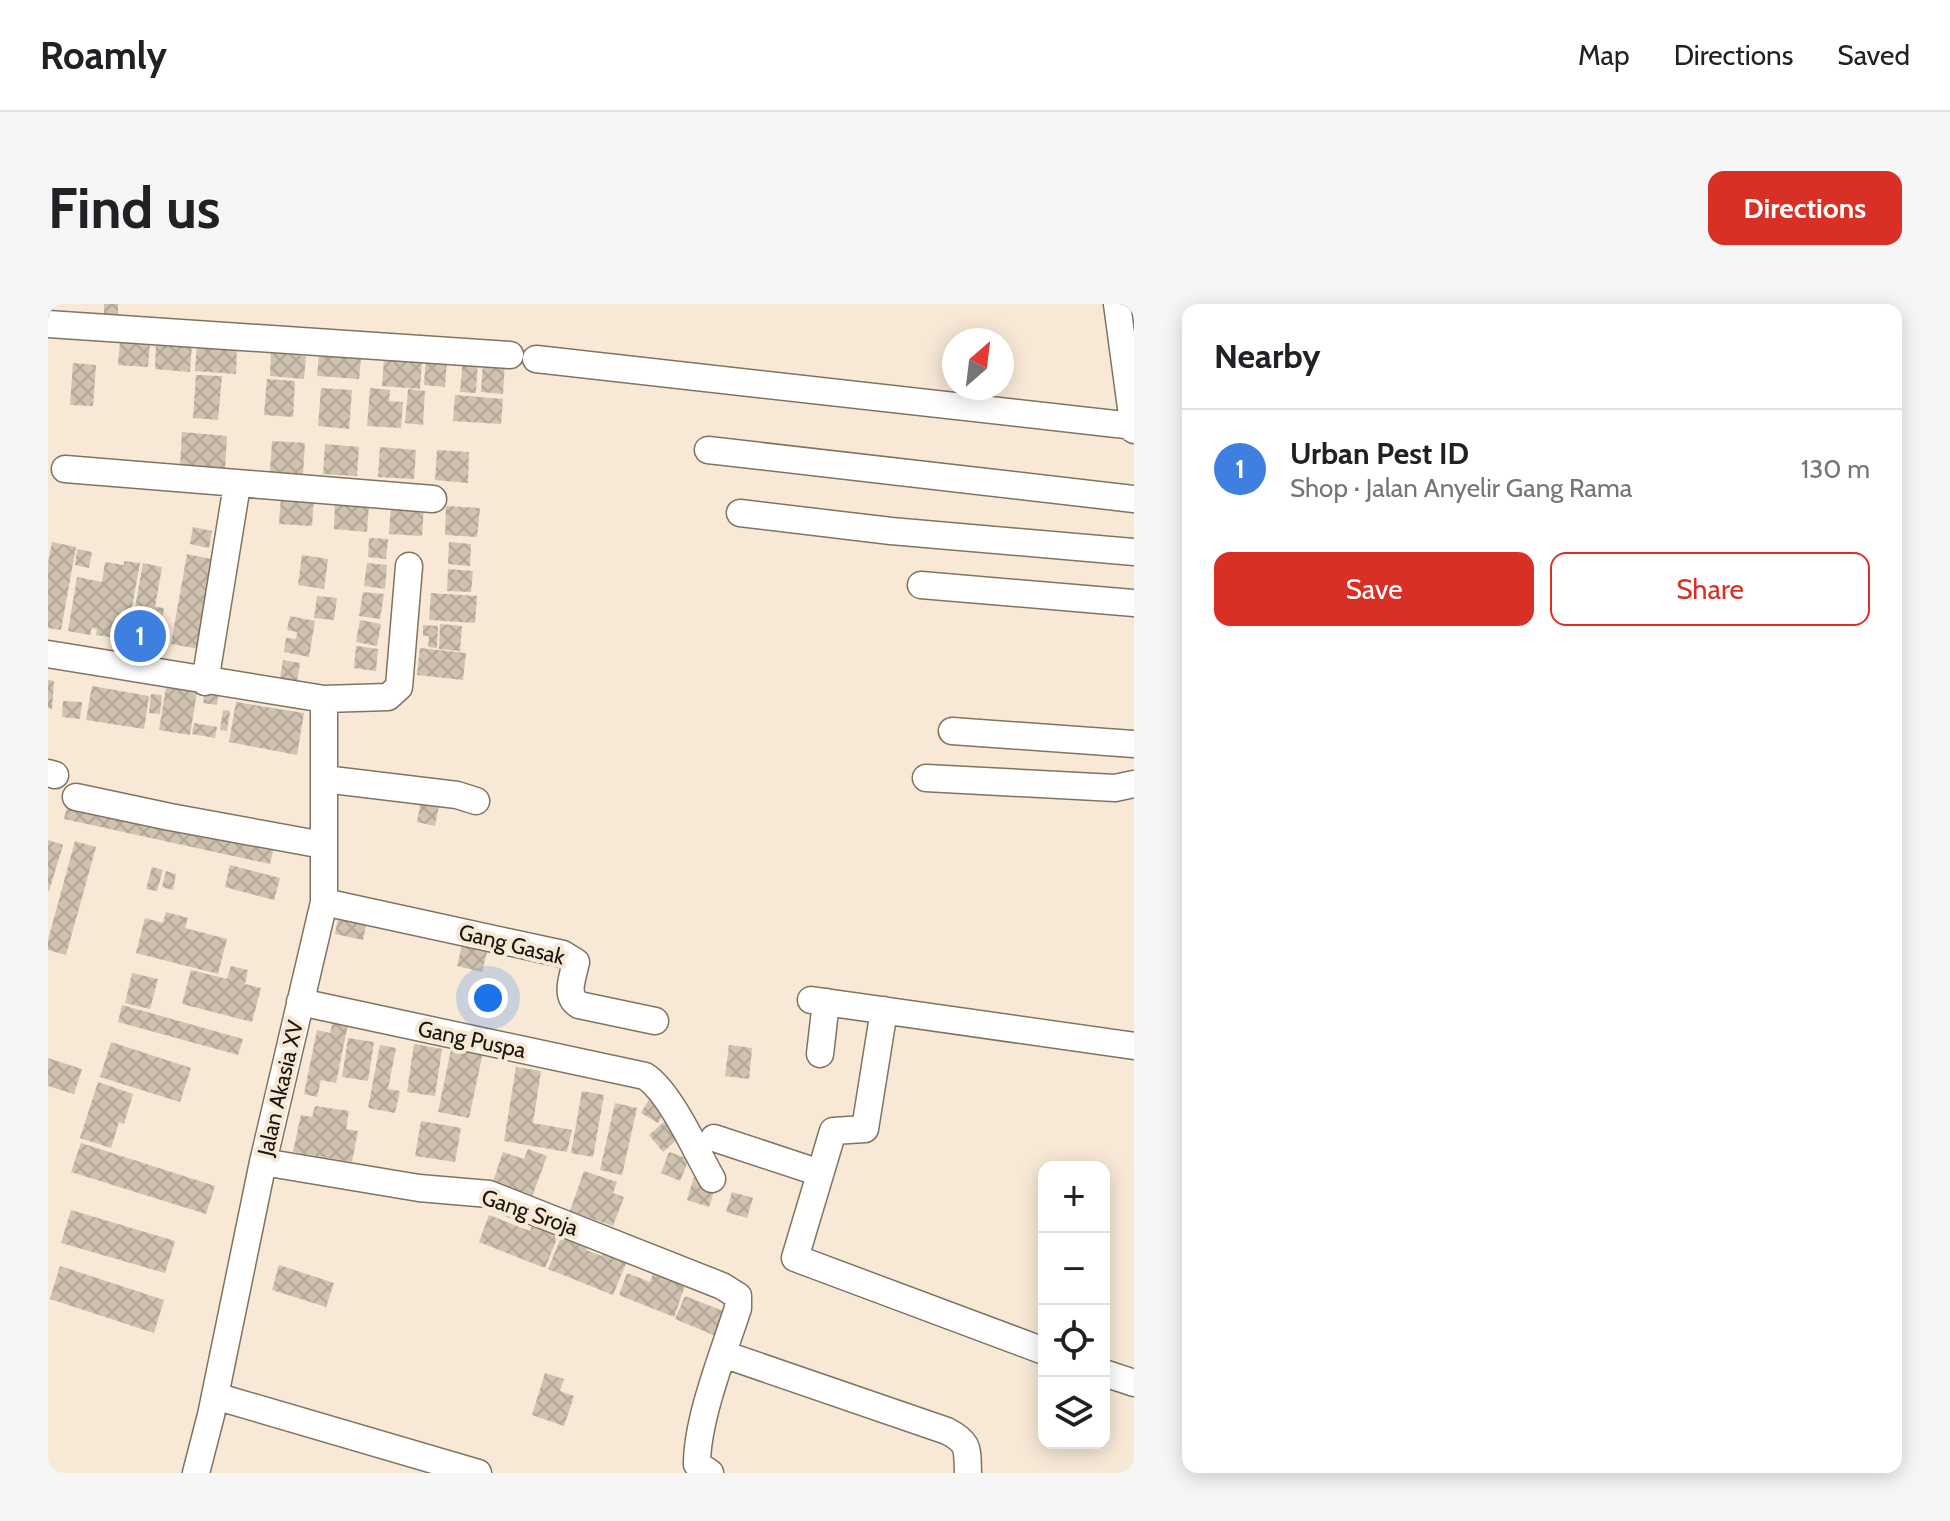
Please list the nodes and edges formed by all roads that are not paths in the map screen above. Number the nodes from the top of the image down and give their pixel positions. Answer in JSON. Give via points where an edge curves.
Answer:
{"nodes":[{"id":1,"x":1122,"y":307,"type":"edge"},
{"id":2,"x":48,"y":324,"type":"edge"},
{"id":3,"x":510,"y":355,"type":"dead end"},
{"id":4,"x":536,"y":359,"type":"dead end"},
{"id":5,"x":1134,"y":428,"type":"edge"},
{"id":6,"x":708,"y":450,"type":"dead end"},
{"id":7,"x":65,"y":469,"type":"dead end"},
{"id":8,"x":237,"y":485,"type":"junction"},
{"id":9,"x":433,"y":499,"type":"dead end"},
{"id":10,"x":1134,"y":499,"type":"edge"},
{"id":11,"x":740,"y":513,"type":"dead end"},
{"id":12,"x":1134,"y":552,"type":"edge"},
{"id":13,"x":409,"y":566,"type":"dead end"},
{"id":14,"x":921,"y":585,"type":"dead end"},
{"id":15,"x":1134,"y":603,"type":"edge"},
{"id":16,"x":48,"y":654,"type":"edge"},
{"id":17,"x":205,"y":682,"type":"junction"},
{"id":18,"x":324,"y":699,"type":"junction"},
{"id":19,"x":952,"y":731,"type":"dead end"},
{"id":20,"x":1134,"y":744,"type":"edge"},
{"id":21,"x":926,"y":778,"type":"dead end"},
{"id":22,"x":324,"y":779,"type":"junction"},
{"id":23,"x":1134,"y":784,"type":"edge"},
{"id":24,"x":76,"y":797,"type":"dead end"},
{"id":25,"x":476,"y":801,"type":"dead end"},
{"id":26,"x":323,"y":845,"type":"junction"},
{"id":27,"x":324,"y":902,"type":"junction"},
{"id":28,"x":300,"y":1002,"type":"junction"},
{"id":29,"x":884,"y":1010,"type":"junction"},
{"id":30,"x":655,"y":1021,"type":"dead end"},
{"id":31,"x":1134,"y":1046,"type":"edge"},
{"id":32,"x":820,"y":1054,"type":"dead end"},
{"id":33,"x":714,"y":1138,"type":"dead end"},
{"id":34,"x":263,"y":1162,"type":"junction"},
{"id":35,"x":820,"y":1173,"type":"junction"},
{"id":36,"x":712,"y":1179,"type":"dead end"},
{"id":37,"x":1038,"y":1349,"type":"edge"},
{"id":38,"x":723,"y":1354,"type":"junction"},
{"id":39,"x":1110,"y":1375,"type":"edge"},
{"id":40,"x":1134,"y":1383,"type":"edge"},
{"id":41,"x":215,"y":1396,"type":"junction"},
{"id":42,"x":196,"y":1473,"type":"edge"},
{"id":43,"x":478,"y":1473,"type":"edge"},
{"id":44,"x":710,"y":1473,"type":"edge"},
{"id":45,"x":968,"y":1473,"type":"edge"}],
"edges":[{"from":1,"to":5,"type":"street"},
{"from":2,"to":3,"type":"street"},
{"from":4,"to":5,"type":"street"},
{"from":6,"to":10,"type":"street"},
{"from":7,"to":8,"type":"street"},
{"from":8,"to":9,"type":"street"},
{"from":8,"to":17,"type":"street"},
{"from":11,"to":12,"type":"street"},
{"from":13,"to":18,"type":"street","via":[[399,687],[388,697]]},
{"from":14,"to":15,"type":"street"},
{"from":16,"to":17,"type":"street"},
{"from":17,"to":18,"type":"street"},
{"from":18,"to":22,"type":"street","name":"Jalan Akasia XV"},
{"from":19,"to":20,"type":"street"},
{"from":21,"to":23,"type":"street","via":[[1115,788]]},
{"from":22,"to":25,"type":"street"},
{"from":22,"to":26,"type":"street","name":"Jalan Akasia XV"},
{"from":24,"to":26,"type":"street"},
{"from":26,"to":27,"type":"street","name":"Jalan Akasia XV"},
{"from":27,"to":28,"type":"street","name":"Jalan Akasia XV"},
{"from":27,"to":30,"type":"street","name":"Gang Gasak","via":[[572,957],[573,1001]]},
{"from":28,"to":34,"type":"street","name":"Jalan Akasia XV"},
{"from":28,"to":36,"type":"street","name":"Gang Puspa","via":[[645,1076],[666,1098]]},
{"from":29,"to":31,"type":"street"},
{"from":29,"to":32,"type":"street","via":[[818,1001]]},
{"from":29,"to":35,"type":"street","via":[[865,1129],[833,1131]]},
{"from":33,"to":35,"type":"street"},
{"from":34,"to":38,"type":"street","name":"Gang Sroja","via":[[489,1194],[722,1286],[738,1296]]},
{"from":34,"to":41,"type":"street","name":"Jalan Akasia XV"},
{"from":35,"to":37,"type":"street","via":[[795,1258]]},
{"from":38,"to":44,"type":"street","via":[[697,1454],[697,1464]]},
{"from":38,"to":45,"type":"street","via":[[947,1431],[967,1446]]},
{"from":39,"to":40,"type":"street"},
{"from":41,"to":42,"type":"street","name":"Jalan Akasia XV"},
{"from":41,"to":43,"type":"street"}]}
